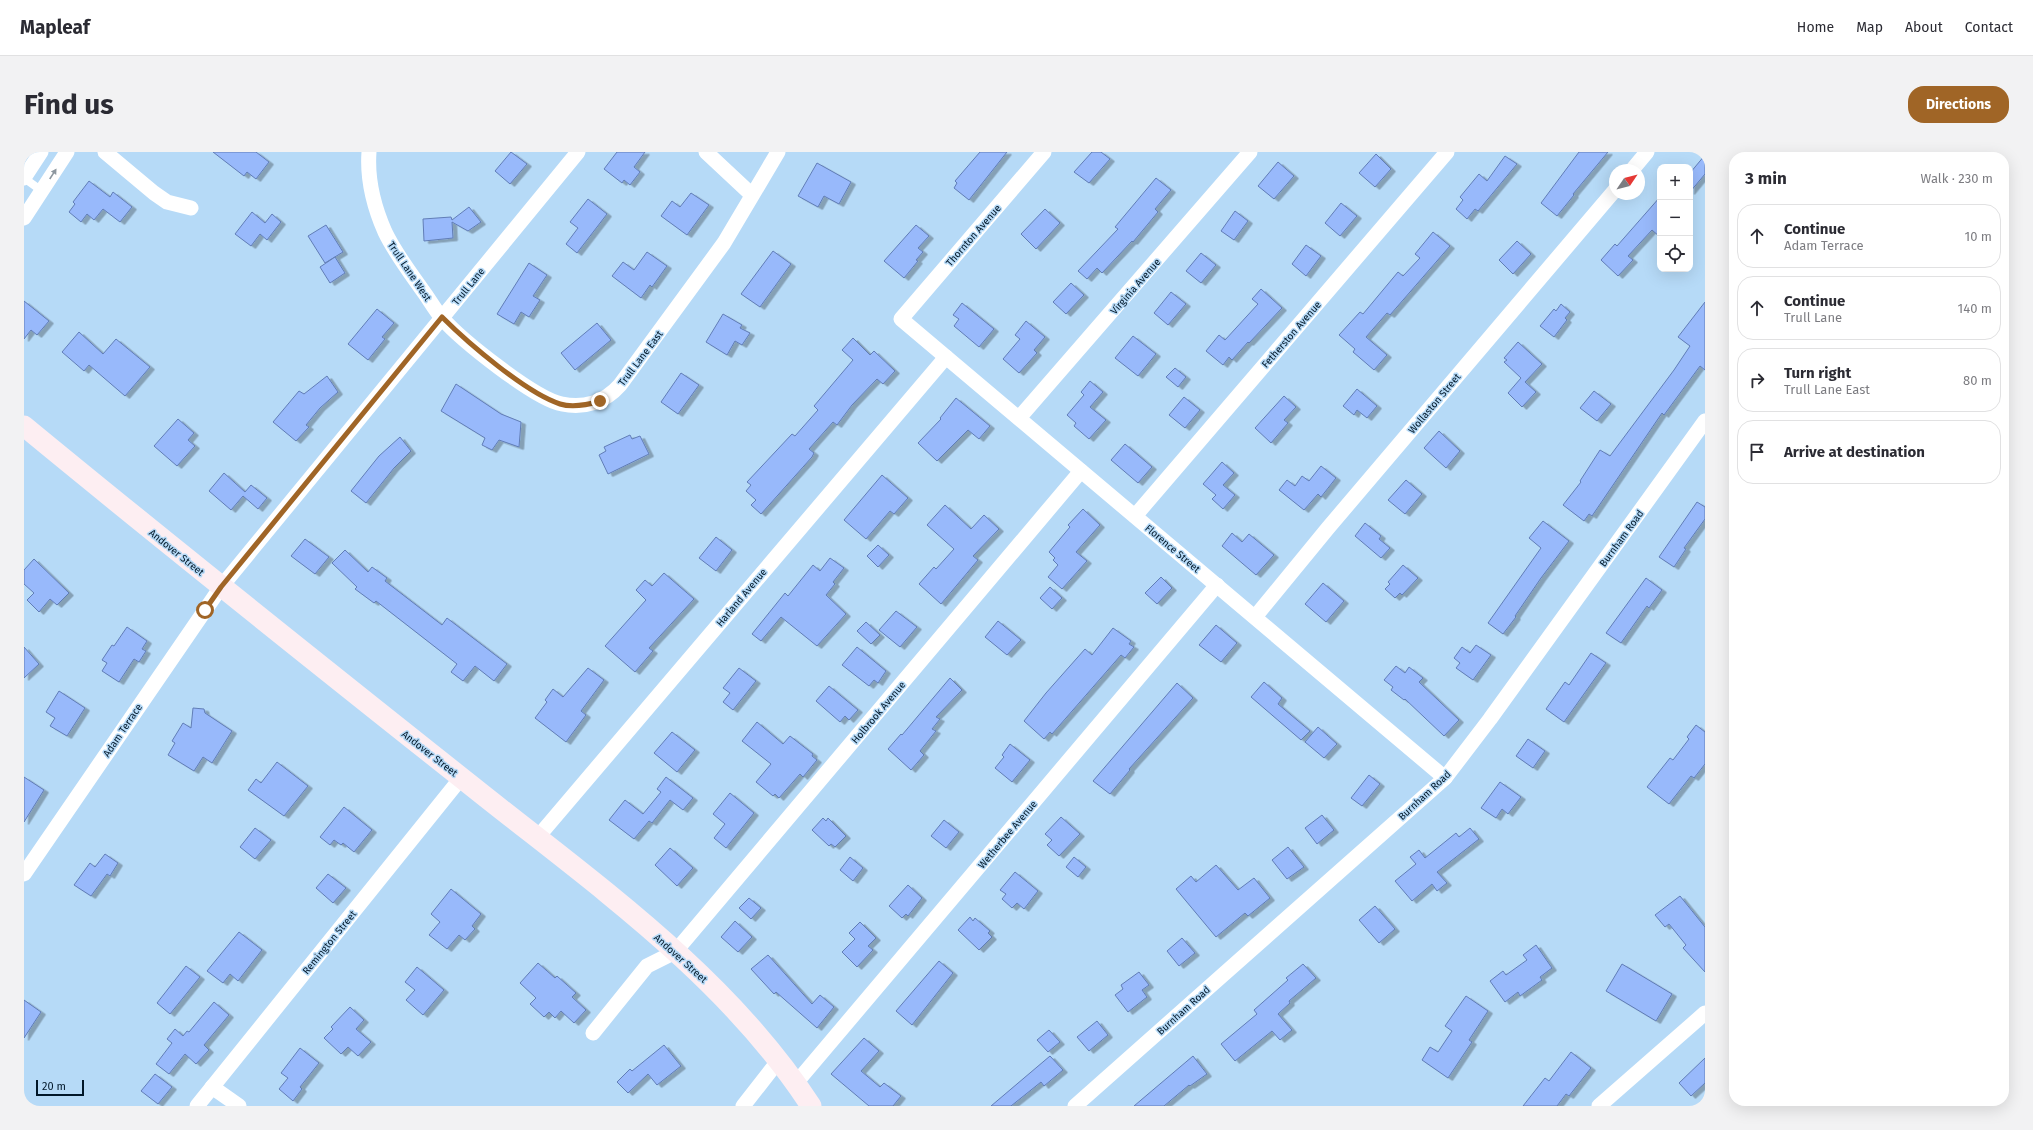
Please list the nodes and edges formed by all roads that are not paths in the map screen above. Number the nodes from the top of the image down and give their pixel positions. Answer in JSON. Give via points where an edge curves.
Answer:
{"nodes":[{"id":1,"x":41,"y":152,"type":"edge"},
{"id":2,"x":66,"y":152,"type":"edge"},
{"id":3,"x":105,"y":152,"type":"edge"},
{"id":4,"x":369,"y":152,"type":"edge"},
{"id":5,"x":578,"y":152,"type":"edge"},
{"id":6,"x":706,"y":152,"type":"edge"},
{"id":7,"x":778,"y":152,"type":"edge"},
{"id":8,"x":1044,"y":152,"type":"edge"},
{"id":9,"x":1250,"y":152,"type":"edge"},
{"id":10,"x":1448,"y":152,"type":"edge"},
{"id":11,"x":1647,"y":152,"type":"edge"},
{"id":12,"x":1637,"y":164,"type":"edge"},
{"id":13,"x":24,"y":178,"type":"edge"},
{"id":14,"x":42,"y":191,"type":"junction"},
{"id":15,"x":752,"y":195,"type":"junction"},
{"id":16,"x":1609,"y":197,"type":"edge"},
{"id":17,"x":191,"y":208,"type":"dead end"},
{"id":18,"x":24,"y":218,"type":"edge"},
{"id":19,"x":442,"y":317,"type":"junction"},
{"id":20,"x":901,"y":319,"type":"joint"},
{"id":21,"x":946,"y":357,"type":"junction"},
{"id":22,"x":1019,"y":418,"type":"junction"},
{"id":23,"x":1705,"y":421,"type":"edge"},
{"id":24,"x":24,"y":426,"type":"edge"},
{"id":25,"x":1081,"y":471,"type":"junction"},
{"id":26,"x":1135,"y":516,"type":"junction"},
{"id":27,"x":1217,"y":585,"type":"junction"},
{"id":28,"x":221,"y":587,"type":"junction"},
{"id":29,"x":1255,"y":617,"type":"junction"},
{"id":30,"x":461,"y":778,"type":"junction"},
{"id":31,"x":1445,"y":778,"type":"junction"},
{"id":32,"x":537,"y":838,"type":"junction"},
{"id":33,"x":24,"y":874,"type":"edge"},
{"id":34,"x":675,"y":952,"type":"junction"},
{"id":35,"x":1705,"y":1013,"type":"edge"},
{"id":36,"x":592,"y":1033,"type":"dead end"},
{"id":37,"x":779,"y":1060,"type":"junction"},
{"id":38,"x":796,"y":1083,"type":"junction"},
{"id":39,"x":212,"y":1087,"type":"junction"},
{"id":40,"x":197,"y":1106,"type":"edge"},
{"id":41,"x":239,"y":1106,"type":"edge"},
{"id":42,"x":743,"y":1106,"type":"edge"},
{"id":43,"x":811,"y":1106,"type":"edge"},
{"id":44,"x":1075,"y":1106,"type":"edge"},
{"id":45,"x":1599,"y":1106,"type":"edge"}],
"edges":[{"from":1,"to":13,"type":"street"},
{"from":14,"to":2,"type":"street","one_way":true},
{"from":3,"to":17,"type":"street","via":[[167,202]]},
{"from":4,"to":19,"type":"street","name":"Trull Lane West","via":[[371,188],[384,230],[400,258]]},
{"from":5,"to":19,"type":"street","name":"Trull Lane"},
{"from":6,"to":15,"type":"street"},
{"from":7,"to":15,"type":"street","name":"Trull Lane East"},
{"from":8,"to":20,"type":"street","name":"Thornton Avenue"},
{"from":9,"to":22,"type":"street","name":"Virginia Avenue"},
{"from":10,"to":26,"type":"street","name":"Fetherston Avenue"},
{"from":11,"to":12,"type":"street"},
{"from":13,"to":14,"type":"lane"},
{"from":14,"to":18,"type":"street"},
{"from":15,"to":19,"type":"street","name":"Trull Lane East","via":[[724,243],[624,379],[614,392],[600,401],[589,405],[570,406],[549,399],[468,342]]},
{"from":16,"to":29,"type":"street","name":"Wollaston Street"},
{"from":19,"to":28,"type":"street","name":"Trull Lane"},
{"from":20,"to":21,"type":"street","name":"Florence Street"},
{"from":21,"to":22,"type":"street","name":"Florence Street"},
{"from":21,"to":32,"type":"street","name":"Harland Avenue"},
{"from":22,"to":25,"type":"street","name":"Florence Street"},
{"from":23,"to":31,"type":"street","name":"Burnham Road"},
{"from":24,"to":28,"type":"main road","name":"Andover Street"},
{"from":25,"to":26,"type":"street","name":"Florence Street"},
{"from":25,"to":34,"type":"street","name":"Holbrook Avenue"},
{"from":26,"to":27,"type":"street","name":"Florence Street"},
{"from":27,"to":29,"type":"street","name":"Florence Street"},
{"from":27,"to":38,"type":"street","name":"Wetherbee Avenue"},
{"from":28,"to":30,"type":"main road","name":"Andover Street"},
{"from":28,"to":33,"type":"street","name":"Adam Terrace"},
{"from":29,"to":31,"type":"street","name":"Florence Street"},
{"from":30,"to":32,"type":"main road","name":"Andover Street"},
{"from":30,"to":39,"type":"street","name":"Remington Street"},
{"from":31,"to":44,"type":"street","name":"Burnham Road"},
{"from":32,"to":34,"type":"main road","name":"Andover Street","via":[[630,912]]},
{"from":34,"to":36,"type":"street","via":[[647,966]]},
{"from":34,"to":37,"type":"main road","name":"Andover Street","via":[[714,988]]},
{"from":35,"to":45,"type":"street"},
{"from":37,"to":38,"type":"main road","name":"Andover Street"},
{"from":37,"to":42,"type":"street"},
{"from":38,"to":43,"type":"main road","name":"Andover Street"},
{"from":39,"to":40,"type":"street","name":"Remington Street"},
{"from":39,"to":41,"type":"street"}]}
